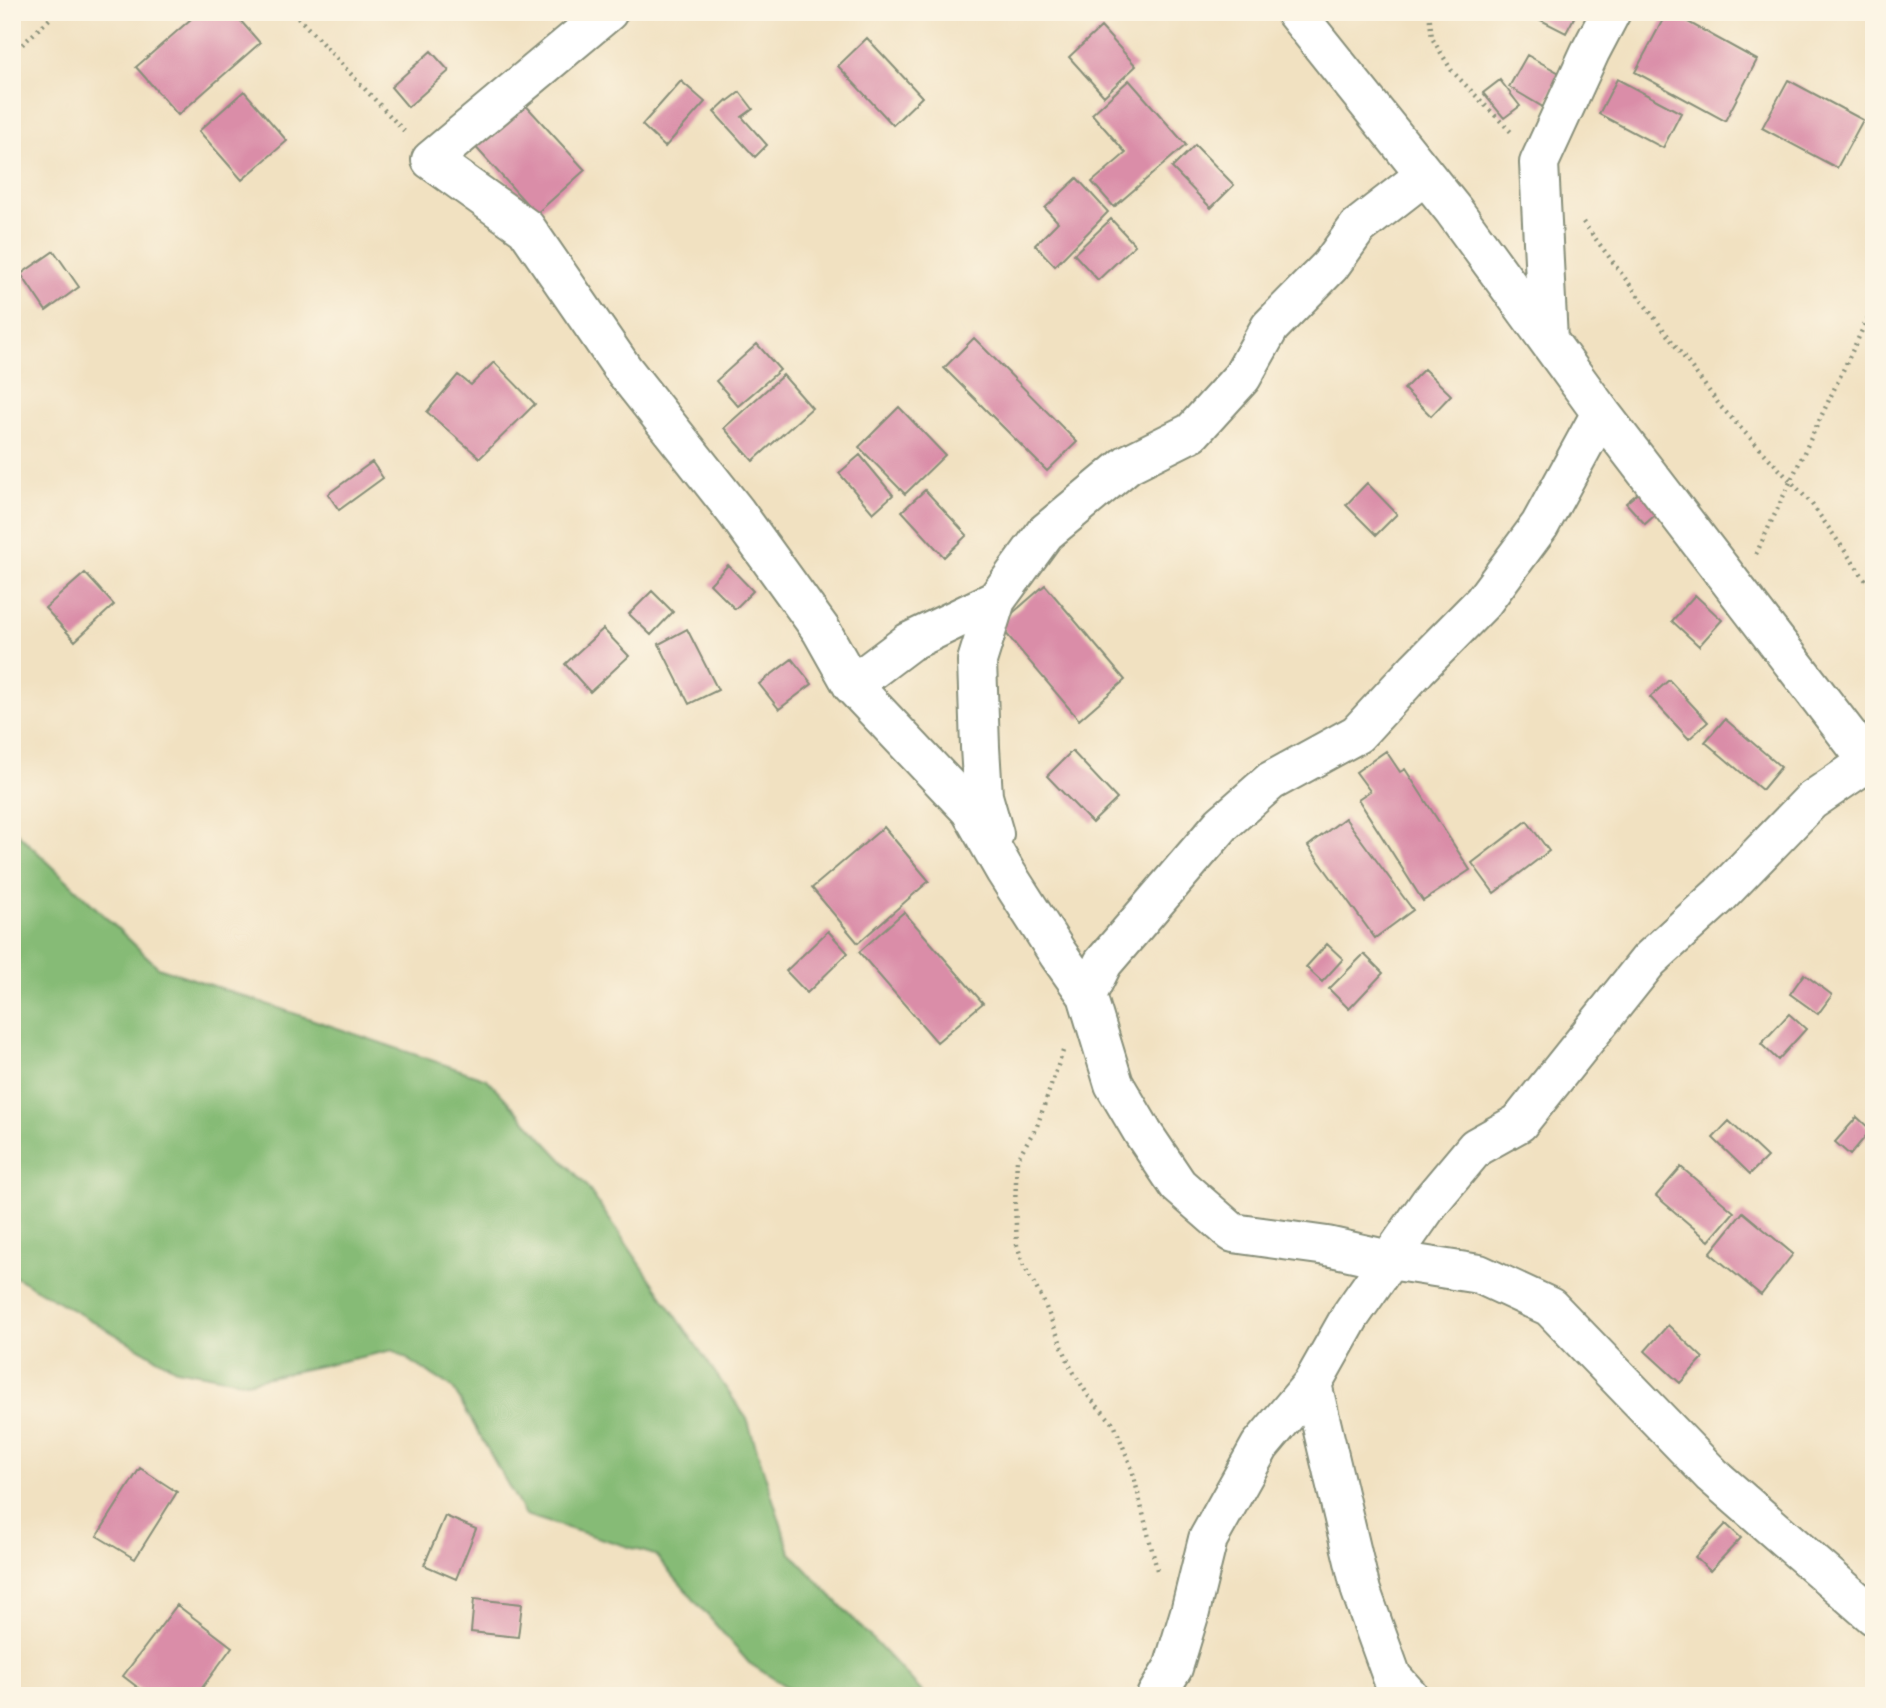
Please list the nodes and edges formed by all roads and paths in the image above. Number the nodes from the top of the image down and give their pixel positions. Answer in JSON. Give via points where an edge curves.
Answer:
{"nodes":[{"id":1,"x":57,"y":12,"type":"edge"},
{"id":2,"x":293,"y":12,"type":"edge"},
{"id":3,"x":608,"y":12,"type":"edge"},
{"id":4,"x":1295,"y":12,"type":"edge"},
{"id":5,"x":1430,"y":12,"type":"edge"},
{"id":6,"x":1611,"y":12,"type":"edge"},
{"id":7,"x":12,"y":54,"type":"edge"},
{"id":8,"x":431,"y":160,"type":"junction"},
{"id":9,"x":1539,"y":163,"type":"junction"},
{"id":10,"x":1425,"y":175,"type":"junction"},
{"id":11,"x":1581,"y":218,"type":"dead end"},
{"id":12,"x":1874,"y":305,"type":"edge"},
{"id":13,"x":1548,"y":341,"type":"junction"},
{"id":14,"x":1601,"y":413,"type":"junction"},
{"id":15,"x":1791,"y":480,"type":"junction"},
{"id":16,"x":1874,"y":592,"type":"edge"},
{"id":17,"x":1738,"y":593,"type":"junction"},
{"id":18,"x":996,"y":600,"type":"junction"},
{"id":19,"x":852,"y":685,"type":"junction"},
{"id":20,"x":1871,"y":766,"type":"edge"},
{"id":21,"x":1005,"y":871,"type":"junction"},
{"id":22,"x":1088,"y":998,"type":"junction"},
{"id":23,"x":1390,"y":1260,"type":"junction"},
{"id":24,"x":1312,"y":1384,"type":"junction"},
{"id":25,"x":1158,"y":1575,"type":"dead end"},
{"id":26,"x":1874,"y":1616,"type":"edge"},
{"id":27,"x":1156,"y":1696,"type":"edge"},
{"id":28,"x":1409,"y":1696,"type":"edge"}],
"edges":[{"from":1,"to":7,"type":"path"},
{"from":2,"to":8,"type":"path"},
{"from":3,"to":8,"type":"street"},
{"from":4,"to":10,"type":"street"},
{"from":5,"to":9,"type":"path","via":[[1432,38],[1452,71]]},
{"from":6,"to":9,"type":"street"},
{"from":8,"to":19,"type":"street","via":[[526,228],[623,369],[736,512],[821,630]]},
{"from":9,"to":13,"type":"street"},
{"from":10,"to":13,"type":"street"},
{"from":10,"to":18,"type":"street","via":[[1358,227],[1330,266],[1270,327],[1242,377],[1192,432],[1128,464],[1045,533]]},
{"from":11,"to":15,"type":"path","via":[[1721,407]]},
{"from":12,"to":15,"type":"path"},
{"from":13,"to":14,"type":"street"},
{"from":14,"to":17,"type":"street"},
{"from":14,"to":22,"type":"street","via":[[1540,525],[1483,602],[1357,734],[1271,781],[1222,824],[1102,962]]},
{"from":15,"to":16,"type":"path"},
{"from":15,"to":17,"type":"path"},
{"from":17,"to":20,"type":"street"},
{"from":18,"to":19,"type":"street","via":[[909,642]]},
{"from":18,"to":21,"type":"street","via":[[977,661],[979,747],[983,796]]},
{"from":19,"to":21,"type":"street","via":[[970,810]]},
{"from":20,"to":23,"type":"street","via":[[1811,802],[1649,960],[1518,1123],[1476,1147]]},
{"from":21,"to":22,"type":"street"},
{"from":22,"to":23,"type":"street","via":[[1114,1084],[1143,1133],[1178,1185],[1233,1233]]},
{"from":22,"to":25,"type":"path","via":[[1037,1126],[1017,1158],[1017,1245],[1072,1368],[1089,1397],[1114,1424],[1132,1469]]},
{"from":23,"to":24,"type":"street","via":[[1351,1315]]},
{"from":23,"to":26,"type":"street","via":[[1479,1274],[1550,1307],[1712,1475]]},
{"from":24,"to":27,"type":"street","via":[[1260,1446],[1208,1539],[1173,1668]]},
{"from":24,"to":28,"type":"street","via":[[1361,1591],[1392,1677]]}]}
